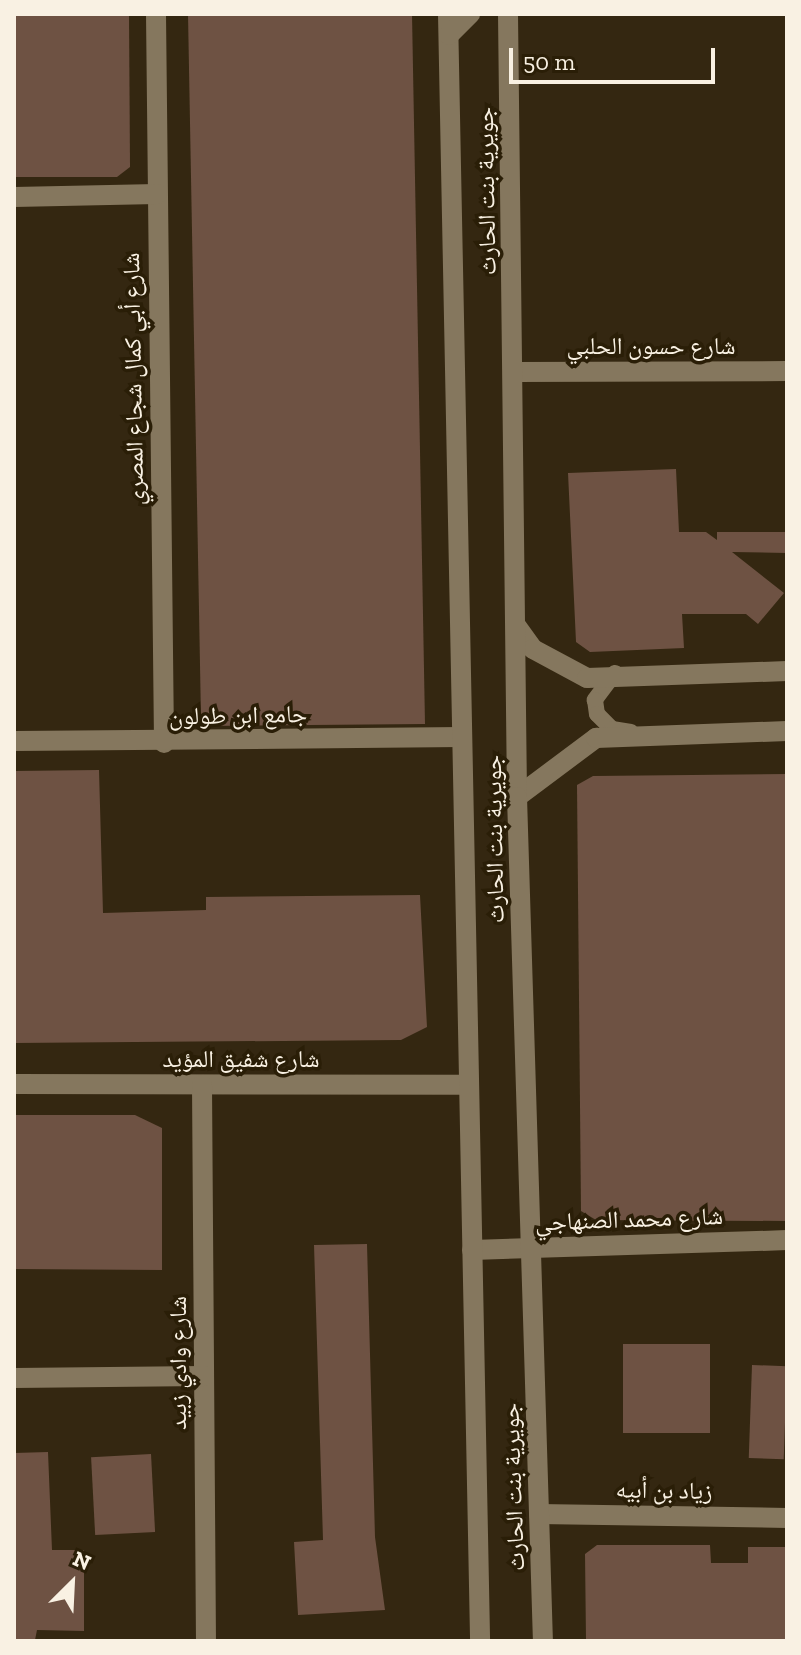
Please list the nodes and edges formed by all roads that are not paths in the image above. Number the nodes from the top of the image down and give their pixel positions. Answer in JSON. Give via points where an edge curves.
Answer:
{"nodes":[{"id":1,"x":156,"y":14,"type":"edge"},
{"id":2,"x":448,"y":14,"type":"edge"},
{"id":3,"x":470,"y":14,"type":"edge"},
{"id":4,"x":493,"y":14,"type":"edge"},
{"id":5,"x":508,"y":14,"type":"edge"},
{"id":6,"x":449,"y":35,"type":"junction"},
{"id":7,"x":509,"y":35,"type":"junction"},
{"id":8,"x":157,"y":194,"type":"junction"},
{"id":9,"x":14,"y":197,"type":"edge"},
{"id":10,"x":787,"y":371,"type":"edge"},
{"id":11,"x":515,"y":372,"type":"junction"},
{"id":12,"x":517,"y":627,"type":"junction"},
{"id":13,"x":616,"y":672,"type":"junction"},
{"id":14,"x":786,"y":672,"type":"edge"},
{"id":15,"x":785,"y":729,"type":"edge"},
{"id":16,"x":640,"y":734,"type":"junction"},
{"id":17,"x":462,"y":737,"type":"junction"},
{"id":18,"x":14,"y":741,"type":"edge"},
{"id":19,"x":164,"y":743,"type":"junction"},
{"id":20,"x":517,"y":797,"type":"junction"},
{"id":21,"x":14,"y":1084,"type":"edge"},
{"id":22,"x":202,"y":1085,"type":"junction"},
{"id":23,"x":469,"y":1085,"type":"junction"},
{"id":24,"x":787,"y":1240,"type":"edge"},
{"id":25,"x":532,"y":1248,"type":"junction"},
{"id":26,"x":472,"y":1250,"type":"junction"},
{"id":27,"x":204,"y":1376,"type":"junction"},
{"id":28,"x":14,"y":1378,"type":"edge"},
{"id":29,"x":539,"y":1514,"type":"junction"},
{"id":30,"x":787,"y":1518,"type":"edge"},
{"id":31,"x":206,"y":1641,"type":"edge"},
{"id":32,"x":480,"y":1641,"type":"edge"},
{"id":33,"x":543,"y":1641,"type":"edge"}],
"edges":[{"from":1,"to":8,"type":"street","name":"شارع أبي كمال شجاع المصري"},
{"from":2,"to":6,"type":"street","name":"جويرية بنت الحارث"},
{"from":3,"to":6,"type":"street"},
{"from":4,"to":7,"type":"street"},
{"from":5,"to":7,"type":"street","name":"جويرية بنت الحارث"},
{"from":6,"to":17,"type":"street","name":"جويرية بنت الحارث"},
{"from":7,"to":11,"type":"street","name":"جويرية بنت الحارث"},
{"from":8,"to":9,"type":"street"},
{"from":8,"to":19,"type":"street","name":"شارع أبي كمال شجاع المصري"},
{"from":10,"to":11,"type":"street","name":"شارع حسون الحلبي"},
{"from":11,"to":12,"type":"street","name":"جويرية بنت الحارث"},
{"from":12,"to":13,"type":"street","via":[[533,649],[587,678]]},
{"from":12,"to":20,"type":"street","name":"جويرية بنت الحارث"},
{"from":13,"to":14,"type":"street"},
{"from":13,"to":16,"type":"lane","via":[[595,700],[597,714],[612,729]]},
{"from":15,"to":16,"type":"street"},
{"from":16,"to":20,"type":"street","via":[[596,738]]},
{"from":17,"to":19,"type":"street","name":"جامع ابن طولون"},
{"from":17,"to":23,"type":"street","name":"جويرية بنت الحارث"},
{"from":18,"to":19,"type":"street","name":"جامع ابن طولون"},
{"from":20,"to":25,"type":"street","name":"جويرية بنت الحارث"},
{"from":21,"to":22,"type":"street","name":"شارع شفيق المؤيد"},
{"from":22,"to":23,"type":"street","name":"شارع شفيق المؤيد"},
{"from":22,"to":27,"type":"street","name":"شارع وادي زبيد"},
{"from":23,"to":26,"type":"street","name":"جويرية بنت الحارث"},
{"from":24,"to":25,"type":"street","name":"شارع محمد الصنهاجي"},
{"from":25,"to":26,"type":"street","name":"شارع محمد الصنهاجي"},
{"from":25,"to":29,"type":"street","name":"جويرية بنت الحارث"},
{"from":26,"to":32,"type":"street","name":"جويرية بنت الحارث"},
{"from":27,"to":28,"type":"street"},
{"from":27,"to":31,"type":"street","name":"شارع وادي زبيد"},
{"from":29,"to":30,"type":"street","name":"زياد بن أبيه"},
{"from":29,"to":33,"type":"street","name":"جويرية بنت الحارث"}]}
